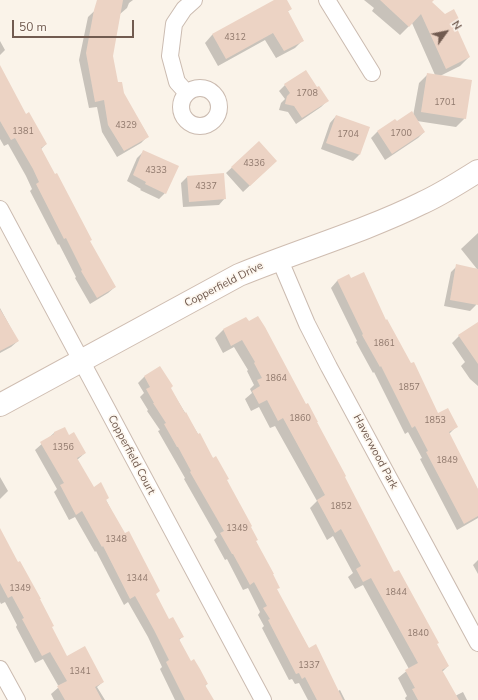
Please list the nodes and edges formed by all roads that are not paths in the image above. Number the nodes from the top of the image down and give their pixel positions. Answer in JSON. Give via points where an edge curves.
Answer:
{"nodes":[{"id":1,"x":194,"y":0,"type":"edge"},
{"id":2,"x":327,"y":0,"type":"edge"},
{"id":3,"x":372,"y":73,"type":"dead end"},
{"id":4,"x":187,"y":93,"type":"dead end"},
{"id":5,"x":478,"y":171,"type":"edge"},
{"id":6,"x":0,"y":209,"type":"edge"},
{"id":7,"x":279,"y":258,"type":"junction"},
{"id":8,"x":81,"y":362,"type":"junction"},
{"id":9,"x":0,"y":405,"type":"edge"},
{"id":10,"x":478,"y":643,"type":"edge"},
{"id":11,"x":0,"y":669,"type":"edge"},
{"id":12,"x":17,"y":700,"type":"edge"},
{"id":13,"x":263,"y":700,"type":"edge"}],
"edges":[{"from":1,"to":4,"type":"street","via":[[174,24],[170,56],[177,82]]},
{"from":2,"to":3,"type":"street"},
{"from":5,"to":7,"type":"street","name":"Copperfield Drive","via":[[423,203],[345,235]]},
{"from":6,"to":8,"type":"street","name":"Copperfield Court"},
{"from":7,"to":8,"type":"street","name":"Copperfield Drive","via":[[239,275]]},
{"from":7,"to":10,"type":"street","name":"Haverwood Park","via":[[307,324],[329,367]]},
{"from":8,"to":9,"type":"street","name":"Copperfield Drive"},
{"from":8,"to":13,"type":"street","name":"Copperfield Court"},
{"from":11,"to":12,"type":"street"}]}
